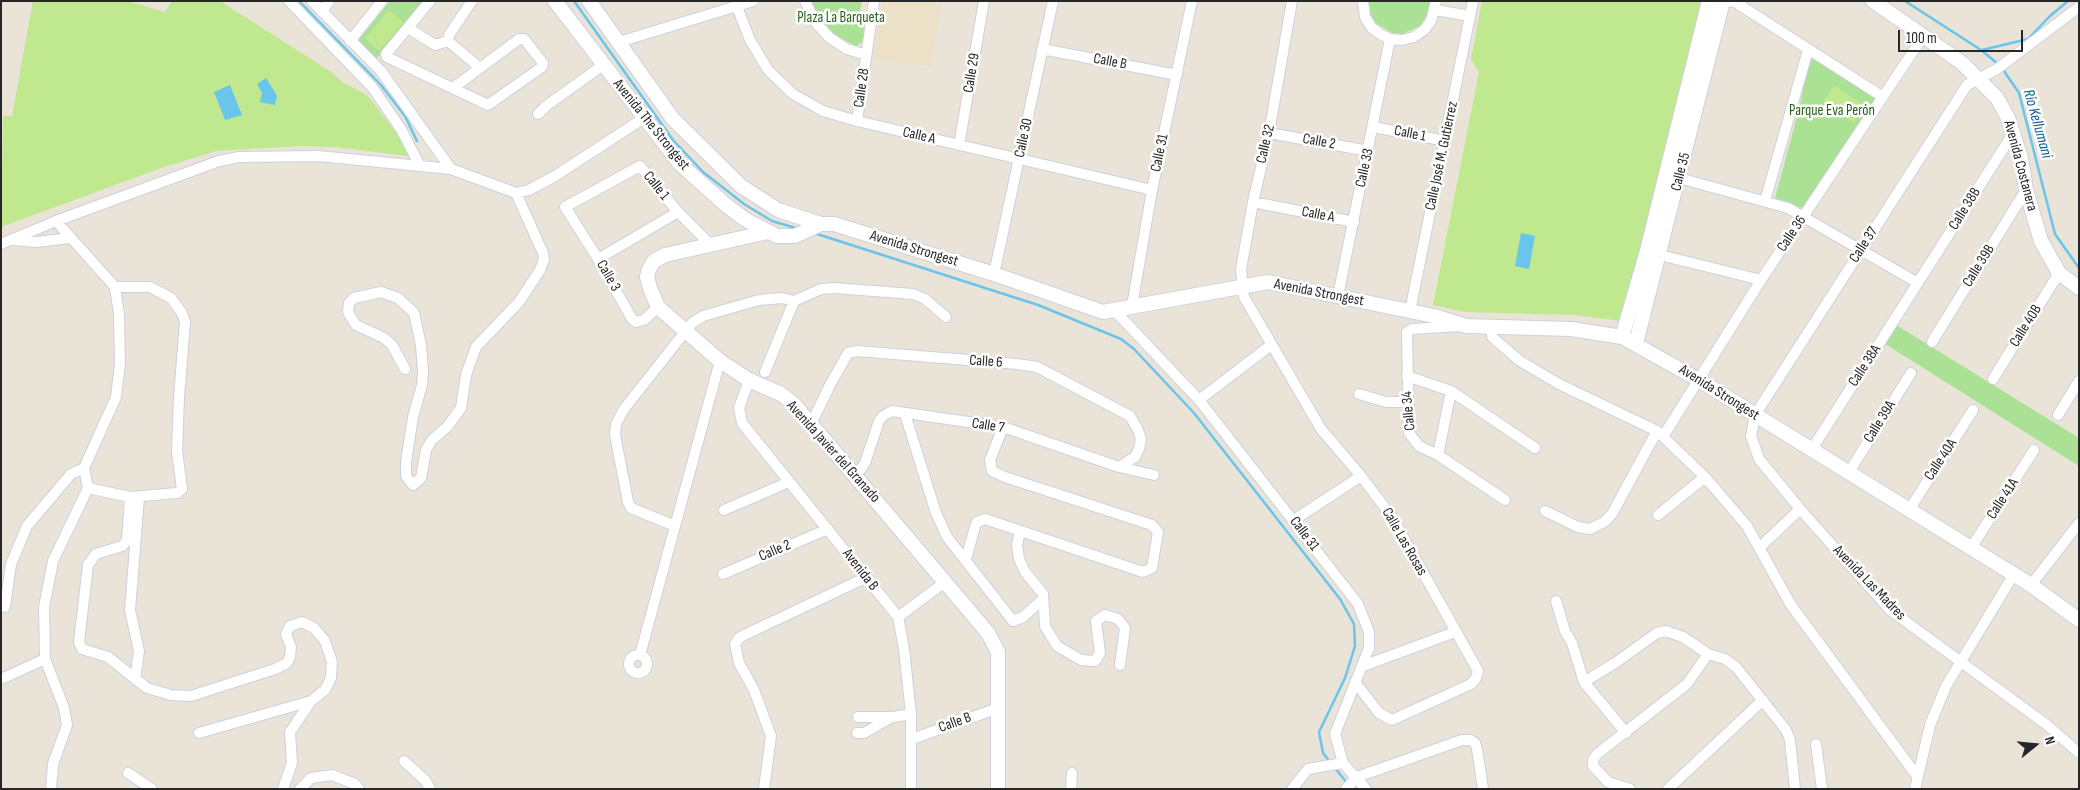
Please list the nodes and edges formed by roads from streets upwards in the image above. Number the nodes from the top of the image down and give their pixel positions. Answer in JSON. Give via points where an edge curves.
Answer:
{"nodes":[{"id":1,"x":289,"y":1,"type":"edge"},
{"id":2,"x":312,"y":1,"type":"edge"},
{"id":3,"x":329,"y":1,"type":"edge"},
{"id":4,"x":382,"y":1,"type":"edge"},
{"id":5,"x":430,"y":1,"type":"edge"},
{"id":6,"x":472,"y":1,"type":"edge"},
{"id":7,"x":555,"y":1,"type":"edge"},
{"id":8,"x":589,"y":1,"type":"edge"},
{"id":9,"x":753,"y":1,"type":"edge"},
{"id":10,"x":804,"y":1,"type":"edge"},
{"id":11,"x":874,"y":1,"type":"edge"},
{"id":12,"x":984,"y":1,"type":"edge"},
{"id":13,"x":1053,"y":1,"type":"edge"},
{"id":14,"x":1192,"y":1,"type":"edge"},
{"id":15,"x":1292,"y":1,"type":"edge"},
{"id":16,"x":1363,"y":1,"type":"edge"},
{"id":17,"x":1473,"y":1,"type":"edge"},
{"id":18,"x":1709,"y":1,"type":"edge"},
{"id":19,"x":1725,"y":1,"type":"edge"},
{"id":20,"x":1873,"y":1,"type":"edge"},
{"id":21,"x":1435,"y":6,"type":"edge"},
{"id":22,"x":737,"y":7,"type":"junction"},
{"id":23,"x":2079,"y":8,"type":"edge"},
{"id":24,"x":322,"y":12,"type":"junction"},
{"id":25,"x":1470,"y":16,"type":"junction"},
{"id":26,"x":408,"y":28,"type":"junction"},
{"id":27,"x":1924,"y":35,"type":"junction"},
{"id":28,"x":1390,"y":39,"type":"junction"},
{"id":29,"x":350,"y":41,"type":"junction"},
{"id":30,"x":448,"y":41,"type":"junction"},
{"id":31,"x":619,"y":42,"type":"junction"},
{"id":32,"x":1042,"y":49,"type":"junction"},
{"id":33,"x":1808,"y":50,"type":"junction"},
{"id":34,"x":866,"y":55,"type":"junction"},
{"id":35,"x":603,"y":65,"type":"junction"},
{"id":36,"x":480,"y":68,"type":"junction"},
{"id":37,"x":1699,"y":70,"type":"junction"},
{"id":38,"x":1177,"y":75,"type":"junction"},
{"id":39,"x":1979,"y":79,"type":"junction"},
{"id":40,"x":453,"y":88,"type":"junction"},
{"id":41,"x":1882,"y":98,"type":"junction"},
{"id":42,"x":538,"y":114,"type":"dead end"},
{"id":43,"x":644,"y":118,"type":"junction"},
{"id":44,"x":857,"y":121,"type":"junction"},
{"id":45,"x":1373,"y":127,"type":"junction"},
{"id":46,"x":1269,"y":133,"type":"junction"},
{"id":47,"x":2012,"y":135,"type":"junction"},
{"id":48,"x":1446,"y":141,"type":"junction"},
{"id":49,"x":960,"y":145,"type":"junction"},
{"id":50,"x":1369,"y":151,"type":"junction"},
{"id":51,"x":1020,"y":158,"type":"junction"},
{"id":52,"x":420,"y":166,"type":"junction"},
{"id":53,"x":451,"y":169,"type":"junction"},
{"id":54,"x":1673,"y":176,"type":"junction"},
{"id":55,"x":1152,"y":190,"type":"junction"},
{"id":56,"x":2026,"y":190,"type":"junction"},
{"id":57,"x":516,"y":193,"type":"junction"},
{"id":58,"x":1765,"y":201,"type":"junction"},
{"id":59,"x":1252,"y":202,"type":"junction"},
{"id":60,"x":565,"y":208,"type":"joint"},
{"id":61,"x":678,"y":212,"type":"junction"},
{"id":62,"x":1804,"y":216,"type":"junction"},
{"id":63,"x":56,"y":221,"type":"junction"},
{"id":64,"x":1354,"y":222,"type":"junction"},
{"id":65,"x":812,"y":228,"type":"junction"},
{"id":66,"x":768,"y":232,"type":"junction"},
{"id":67,"x":70,"y":238,"type":"junction"},
{"id":68,"x":12,"y":240,"type":"junction"},
{"id":69,"x":1,"y":244,"type":"edge"},
{"id":70,"x":712,"y":246,"type":"junction"},
{"id":71,"x":1861,"y":249,"type":"junction"},
{"id":72,"x":1654,"y":253,"type":"junction"},
{"id":73,"x":598,"y":259,"type":"junction"},
{"id":74,"x":2059,"y":273,"type":"junction"},
{"id":75,"x":994,"y":274,"type":"junction"},
{"id":76,"x":1761,"y":280,"type":"junction"},
{"id":77,"x":1918,"y":283,"type":"junction"},
{"id":78,"x":115,"y":287,"type":"junction"},
{"id":79,"x":1241,"y":287,"type":"junction"},
{"id":80,"x":2079,"y":288,"type":"edge"},
{"id":81,"x":1338,"y":296,"type":"junction"},
{"id":82,"x":794,"y":301,"type":"junction"},
{"id":83,"x":1132,"y":306,"type":"junction"},
{"id":84,"x":658,"y":307,"type":"junction"},
{"id":85,"x":1115,"y":311,"type":"junction"},
{"id":86,"x":1410,"y":311,"type":"junction"},
{"id":87,"x":946,"y":317,"type":"dead end"},
{"id":88,"x":1466,"y":326,"type":"junction"},
{"id":89,"x":1492,"y":326,"type":"junction"},
{"id":90,"x":685,"y":329,"type":"junction"},
{"id":91,"x":1622,"y":337,"type":"junction"},
{"id":92,"x":1932,"y":342,"type":"dead end"},
{"id":93,"x":1636,"y":343,"type":"junction"},
{"id":94,"x":1271,"y":345,"type":"junction"},
{"id":95,"x":720,"y":361,"type":"junction"},
{"id":96,"x":405,"y":369,"type":"dead end"},
{"id":97,"x":766,"y":372,"type":"dead end"},
{"id":98,"x":1911,"y":373,"type":"dead end"},
{"id":99,"x":1407,"y":376,"type":"junction"},
{"id":100,"x":1993,"y":379,"type":"dead end"},
{"id":101,"x":749,"y":380,"type":"junction"},
{"id":102,"x":1699,"y":380,"type":"junction"},
{"id":103,"x":2079,"y":381,"type":"edge"},
{"id":104,"x":1451,"y":391,"type":"junction"},
{"id":105,"x":1359,"y":394,"type":"dead end"},
{"id":106,"x":1199,"y":400,"type":"junction"},
{"id":107,"x":1407,"y":402,"type":"junction"},
{"id":108,"x":1973,"y":410,"type":"dead end"},
{"id":109,"x":905,"y":414,"type":"junction"},
{"id":110,"x":2058,"y":415,"type":"dead end"},
{"id":111,"x":1755,"y":416,"type":"junction"},
{"id":112,"x":811,"y":424,"type":"junction"},
{"id":113,"x":1003,"y":427,"type":"junction"},
{"id":114,"x":1660,"y":433,"type":"junction"},
{"id":115,"x":1535,"y":448,"type":"dead end"},
{"id":116,"x":1812,"y":449,"type":"junction"},
{"id":117,"x":2034,"y":450,"type":"dead end"},
{"id":118,"x":1438,"y":455,"type":"junction"},
{"id":119,"x":1119,"y":467,"type":"junction"},
{"id":120,"x":84,"y":468,"type":"junction"},
{"id":121,"x":1849,"y":472,"type":"junction"},
{"id":122,"x":856,"y":476,"type":"junction"},
{"id":123,"x":1154,"y":476,"type":"dead end"},
{"id":124,"x":1361,"y":476,"type":"junction"},
{"id":125,"x":1705,"y":477,"type":"junction"},
{"id":126,"x":789,"y":482,"type":"junction"},
{"id":127,"x":88,"y":488,"type":"junction"},
{"id":128,"x":135,"y":497,"type":"junction"},
{"id":129,"x":1505,"y":500,"type":"dead end"},
{"id":130,"x":1800,"y":509,"type":"junction"},
{"id":131,"x":724,"y":510,"type":"dead end"},
{"id":132,"x":1909,"y":510,"type":"junction"},
{"id":133,"x":1545,"y":511,"type":"dead end"},
{"id":134,"x":1658,"y":515,"type":"dead end"},
{"id":135,"x":1294,"y":520,"type":"junction"},
{"id":136,"x":2079,"y":523,"type":"edge"},
{"id":137,"x":675,"y":526,"type":"junction"},
{"id":138,"x":828,"y":529,"type":"junction"},
{"id":139,"x":1020,"y":531,"type":"junction"},
{"id":140,"x":1760,"y":547,"type":"junction"},
{"id":141,"x":1971,"y":548,"type":"junction"},
{"id":142,"x":966,"y":559,"type":"junction"},
{"id":143,"x":722,"y":574,"type":"dead end"},
{"id":144,"x":2014,"y":574,"type":"junction"},
{"id":145,"x":865,"y":578,"type":"junction"},
{"id":146,"x":945,"y":582,"type":"junction"},
{"id":147,"x":2032,"y":585,"type":"junction"},
{"id":148,"x":1043,"y":599,"type":"junction"},
{"id":149,"x":1556,"y":601,"type":"dead end"},
{"id":150,"x":5,"y":607,"type":"dead end"},
{"id":151,"x":898,"y":617,"type":"junction"},
{"id":152,"x":2079,"y":620,"type":"edge"},
{"id":153,"x":1454,"y":632,"type":"junction"},
{"id":154,"x":1708,"y":654,"type":"junction"},
{"id":155,"x":640,"y":655,"type":"dead end"},
{"id":156,"x":44,"y":659,"type":"junction"},
{"id":157,"x":1960,"y":660,"type":"junction"},
{"id":158,"x":1120,"y":665,"type":"dead end"},
{"id":159,"x":1363,"y":666,"type":"junction"},
{"id":160,"x":1,"y":679,"type":"edge"},
{"id":161,"x":134,"y":679,"type":"junction"},
{"id":162,"x":1356,"y":682,"type":"junction"},
{"id":163,"x":1584,"y":682,"type":"junction"},
{"id":164,"x":1763,"y":700,"type":"junction"},
{"id":165,"x":311,"y":702,"type":"junction"},
{"id":166,"x":998,"y":708,"type":"junction"},
{"id":167,"x":911,"y":714,"type":"junction"},
{"id":168,"x":858,"y":717,"type":"dead end"},
{"id":169,"x":893,"y":717,"type":"junction"},
{"id":170,"x":199,"y":733,"type":"dead end"},
{"id":171,"x":856,"y":733,"type":"dead end"},
{"id":172,"x":1626,"y":733,"type":"junction"},
{"id":173,"x":912,"y":739,"type":"junction"},
{"id":174,"x":1816,"y":744,"type":"dead end"},
{"id":175,"x":2079,"y":753,"type":"edge"},
{"id":176,"x":404,"y":760,"type":"dead end"},
{"id":177,"x":1337,"y":764,"type":"junction"},
{"id":178,"x":128,"y":773,"type":"dead end"},
{"id":179,"x":1072,"y":773,"type":"dead end"},
{"id":180,"x":1917,"y":776,"type":"junction"},
{"id":181,"x":1352,"y":782,"type":"edge"},
{"id":182,"x":51,"y":789,"type":"edge"},
{"id":183,"x":152,"y":789,"type":"edge"},
{"id":184,"x":283,"y":789,"type":"edge"},
{"id":185,"x":300,"y":789,"type":"edge"},
{"id":186,"x":359,"y":789,"type":"edge"},
{"id":187,"x":430,"y":789,"type":"edge"},
{"id":188,"x":764,"y":789,"type":"edge"},
{"id":189,"x":911,"y":789,"type":"edge"},
{"id":190,"x":998,"y":789,"type":"edge"},
{"id":191,"x":1071,"y":789,"type":"edge"},
{"id":192,"x":1292,"y":789,"type":"edge"},
{"id":193,"x":1366,"y":789,"type":"edge"},
{"id":194,"x":1483,"y":789,"type":"edge"},
{"id":195,"x":1630,"y":789,"type":"edge"},
{"id":196,"x":1668,"y":789,"type":"edge"},
{"id":197,"x":1795,"y":789,"type":"edge"},
{"id":198,"x":1822,"y":789,"type":"edge"},
{"id":199,"x":1915,"y":789,"type":"edge"}],
"edges":[{"from":1,"to":52,"type":"street","via":[[372,88]]},
{"from":2,"to":24,"type":"street"},
{"from":3,"to":24,"type":"street"},
{"from":4,"to":29,"type":"street"},
{"from":5,"to":26,"type":"street"},
{"from":6,"to":30,"type":"street","via":[[448,35]]},
{"from":7,"to":35,"type":"street","name":"Avenida The Strongest"},
{"from":8,"to":31,"type":"street","name":"Avenida Strongest"},
{"from":9,"to":22,"type":"street"},
{"from":10,"to":34,"type":"street","name":"Calle 28","via":[[816,23],[830,38],[847,49]]},
{"from":11,"to":34,"type":"street","name":"Calle 28"},
{"from":12,"to":49,"type":"street","name":"Calle 29"},
{"from":13,"to":32,"type":"street","name":"Calle 30"},
{"from":14,"to":38,"type":"street","name":"Calle 31"},
{"from":15,"to":46,"type":"street","name":"Calle 32"},
{"from":16,"to":28,"type":"street","via":[[1365,17],[1371,27]]},
{"from":17,"to":25,"type":"street","name":"Calle José M. Gutierrez"},
{"from":18,"to":37,"type":"street","name":"Calle 35"},
{"from":19,"to":33,"type":"street","via":[[1735,2]]},
{"from":19,"to":37,"type":"street","name":"Calle 35"},
{"from":20,"to":27,"type":"street","name":"Avenida Costanera"},
{"from":21,"to":25,"type":"street"},
{"from":21,"to":28,"type":"street","via":[[1428,26],[1414,37]]},
{"from":22,"to":31,"type":"street"},
{"from":22,"to":44,"type":"street","name":"Calle A","via":[[750,40],[768,70],[793,94],[823,111]]},
{"from":23,"to":39,"type":"street","name":"Calle 37"},
{"from":24,"to":29,"type":"street"},
{"from":25,"to":48,"type":"street","name":"Calle José M. Gutierrez"},
{"from":26,"to":30,"type":"street","via":[[435,45]]},
{"from":26,"to":40,"type":"street","via":[[386,54],[387,57]]},
{"from":27,"to":39,"type":"street","name":"Avenida Costanera"},
{"from":27,"to":41,"type":"street","name":"Calle 36"},
{"from":28,"to":45,"type":"street","name":"Calle 33"},
{"from":29,"to":53,"type":"street","via":[[394,88]]},
{"from":30,"to":36,"type":"street"},
{"from":31,"to":65,"type":"street","name":"Avenida Strongest","via":[[673,119],[741,186]]},
{"from":32,"to":38,"type":"street","name":"Calle B"},
{"from":32,"to":51,"type":"street","name":"Calle 30"},
{"from":33,"to":41,"type":"street"},
{"from":33,"to":58,"type":"street"},
{"from":34,"to":44,"type":"street","name":"Calle 28"},
{"from":35,"to":42,"type":"street"},
{"from":35,"to":43,"type":"street","name":"Avenida The Strongest"},
{"from":36,"to":40,"type":"street"},
{"from":36,"to":40,"type":"street","via":[[522,39],[543,65],[488,105]]},
{"from":37,"to":54,"type":"street","name":"Calle 35"},
{"from":38,"to":55,"type":"street","name":"Calle 31"},
{"from":39,"to":47,"type":"street","name":"Avenida Costanera","via":[[1997,98],[2008,118]]},
{"from":39,"to":71,"type":"street","name":"Calle 37","via":[[1967,85]]},
{"from":41,"to":62,"type":"street","name":"Calle 36"},
{"from":43,"to":57,"type":"street","via":[[556,176]]},
{"from":43,"to":66,"type":"street","name":"Avenida The Strongest","via":[[680,164],[746,220]]},
{"from":44,"to":49,"type":"street","name":"Calle A"},
{"from":45,"to":48,"type":"street","name":"Calle 1"},
{"from":45,"to":50,"type":"street","name":"Calle 33"},
{"from":46,"to":50,"type":"street","name":"Calle 2"},
{"from":46,"to":59,"type":"street","name":"Calle 32"},
{"from":47,"to":56,"type":"street","name":"Avenida Costanera","via":[[2021,158]]},
{"from":47,"to":77,"type":"street","name":"Calle 38B"},
{"from":48,"to":86,"type":"street","name":"Calle José M. Gutierrez"},
{"from":49,"to":51,"type":"street","name":"Calle A"},
{"from":50,"to":64,"type":"street","name":"Calle 33"},
{"from":51,"to":55,"type":"street","name":"Calle A"},
{"from":51,"to":75,"type":"street","name":"Calle 30"},
{"from":52,"to":53,"type":"street"},
{"from":52,"to":63,"type":"street","via":[[318,156],[239,157],[218,161]]},
{"from":53,"to":57,"type":"street"},
{"from":54,"to":58,"type":"street"},
{"from":54,"to":72,"type":"street","name":"Calle 35"},
{"from":55,"to":83,"type":"street","name":"Calle 31"},
{"from":56,"to":74,"type":"street","name":"Avenida Costanera","via":[[2041,241]]},
{"from":56,"to":92,"type":"street","name":"Calle 39B"},
{"from":57,"to":96,"type":"street","via":[[544,260],[518,302],[476,348],[466,375],[460,408],[448,426],[432,440],[426,450],[421,478],[413,485],[406,476],[406,462],[412,417],[422,386],[421,346],[414,313],[398,298],[380,292],[354,298],[348,303],[348,312],[356,325],[392,345]]},
{"from":58,"to":62,"type":"street"},
{"from":59,"to":64,"type":"street","name":"Calle A"},
{"from":59,"to":79,"type":"street","name":"Calle 32","via":[[1240,269]]},
{"from":60,"to":61,"type":"street","name":"Calle 1","via":[[640,166]]},
{"from":60,"to":73,"type":"street","name":"Calle 3"},
{"from":61,"to":70,"type":"street","name":"Calle 1"},
{"from":61,"to":73,"type":"street"},
{"from":62,"to":71,"type":"street"},
{"from":62,"to":76,"type":"street","name":"Calle 36"},
{"from":63,"to":67,"type":"street"},
{"from":63,"to":68,"type":"street"},
{"from":64,"to":81,"type":"street","name":"Calle 33"},
{"from":65,"to":66,"type":"street","name":"Avenida The Strongest","via":[[785,237]]},
{"from":65,"to":75,"type":"street","name":"Avenida Strongest","via":[[834,224]]},
{"from":66,"to":70,"type":"street"},
{"from":67,"to":68,"type":"street","via":[[36,242]]},
{"from":67,"to":78,"type":"street"},
{"from":68,"to":69,"type":"street"},
{"from":70,"to":84,"type":"street","via":[[665,255],[654,261],[647,277]]},
{"from":71,"to":77,"type":"street"},
{"from":71,"to":111,"type":"street","name":"Calle 37"},
{"from":72,"to":76,"type":"street"},
{"from":72,"to":91,"type":"street","name":"Calle 35"},
{"from":72,"to":93,"type":"street","name":"Calle 35"},
{"from":73,"to":84,"type":"street","name":"Calle 3","via":[[632,319],[636,322],[644,320]]},
{"from":74,"to":80,"type":"street","name":"Avenida Costanera"},
{"from":74,"to":100,"type":"street","name":"Calle 40B"},
{"from":75,"to":85,"type":"street","name":"Avenida Strongest","via":[[1090,309]]},
{"from":76,"to":102,"type":"street","name":"Calle 36"},
{"from":77,"to":116,"type":"street","name":"Calle 38A"},
{"from":78,"to":120,"type":"street","via":[[120,364],[116,397]]},
{"from":78,"to":128,"type":"street","via":[[150,287],[171,298],[180,307],[185,322],[177,451],[182,489],[177,493]]},
{"from":79,"to":81,"type":"street","name":"Avenida Strongest","via":[[1268,282]]},
{"from":79,"to":83,"type":"street","name":"Avenida Strongest"},
{"from":79,"to":94,"type":"street","name":"Calle Las Rosas"},
{"from":81,"to":86,"type":"street","name":"Avenida Strongest"},
{"from":82,"to":87,"type":"street","via":[[834,288],[913,294],[925,299]]},
{"from":82,"to":90,"type":"street","via":[[782,298],[759,300],[704,316]]},
{"from":82,"to":97,"type":"street"},
{"from":83,"to":85,"type":"street","name":"Avenida Strongest"},
{"from":84,"to":90,"type":"street","name":"Avenida Javier del Granado"},
{"from":85,"to":106,"type":"street","name":"Calle 31"},
{"from":86,"to":88,"type":"street","name":"Avenida Strongest"},
{"from":88,"to":89,"type":"street","name":"Avenida Strongest"},
{"from":88,"to":99,"type":"street","name":"Calle 34","via":[[1407,332]]},
{"from":89,"to":91,"type":"street","name":"Avenida Strongest","via":[[1571,329]]},
{"from":89,"to":114,"type":"street","via":[[1492,337],[1503,349],[1542,376]]},
{"from":90,"to":95,"type":"street","name":"Avenida Javier del Granado"},
{"from":90,"to":137,"type":"street","via":[[616,424],[617,445],[631,508]]},
{"from":91,"to":93,"type":"street","name":"Avenida Strongest"},
{"from":93,"to":102,"type":"street","name":"Avenida Strongest"},
{"from":94,"to":106,"type":"street"},
{"from":94,"to":124,"type":"street","name":"Calle Las Rosas","via":[[1321,429]]},
{"from":95,"to":101,"type":"street","name":"Avenida Javier del Granado"},
{"from":95,"to":137,"type":"street"},
{"from":98,"to":121,"type":"street","name":"Calle 39A"},
{"from":99,"to":104,"type":"street"},
{"from":99,"to":107,"type":"street","name":"Calle 34"},
{"from":101,"to":112,"type":"street","name":"Avenida Javier del Granado","via":[[781,394]]},
{"from":101,"to":126,"type":"street","name":"Avenida B","via":[[739,408],[740,417]]},
{"from":102,"to":111,"type":"street","name":"Avenida Strongest"},
{"from":102,"to":114,"type":"street","name":"Calle 36"},
{"from":103,"to":110,"type":"street"},
{"from":104,"to":115,"type":"street"},
{"from":104,"to":118,"type":"street"},
{"from":105,"to":107,"type":"street","via":[[1386,402]]},
{"from":106,"to":135,"type":"street","name":"Calle 31"},
{"from":107,"to":118,"type":"street","name":"Calle 34","via":[[1409,433],[1413,440]]},
{"from":108,"to":132,"type":"street","name":"Calle 40A"},
{"from":109,"to":113,"type":"street","name":"Calle 7"},
{"from":109,"to":122,"type":"street","name":"Calle 7","via":[[892,411],[883,416],[865,463]]},
{"from":109,"to":142,"type":"street","via":[[936,513],[947,537]]},
{"from":111,"to":116,"type":"street","name":"Avenida Strongest"},
{"from":111,"to":130,"type":"street","name":"Avenida Las Madres","via":[[1752,436],[1755,451]]},
{"from":112,"to":119,"type":"street","name":"Calle 6","via":[[848,353],[858,351],[1017,364],[1037,367],[1130,416],[1141,439],[1139,449],[1135,457]]},
{"from":112,"to":122,"type":"street","name":"Avenida Javier del Granado"},
{"from":113,"to":119,"type":"street","name":"Calle 7"},
{"from":113,"to":139,"type":"street","via":[[990,460],[992,471],[1152,525],[1158,532],[1152,568],[1143,572]]},
{"from":114,"to":125,"type":"street"},
{"from":114,"to":133,"type":"street","name":"Calle 36","via":[[1612,514],[1604,522],[1590,529],[1578,527]]},
{"from":116,"to":121,"type":"street","name":"Avenida Strongest"},
{"from":117,"to":141,"type":"street","name":"Calle 41A"},
{"from":118,"to":129,"type":"street","name":"Calle 34"},
{"from":119,"to":123,"type":"street","name":"Calle 7"},
{"from":120,"to":127,"type":"street"},
{"from":120,"to":150,"type":"street","via":[[71,474],[27,526],[11,564]]},
{"from":121,"to":132,"type":"street","name":"Avenida Strongest"},
{"from":122,"to":146,"type":"street","name":"Avenida Javier del Granado"},
{"from":124,"to":135,"type":"street"},
{"from":124,"to":153,"type":"street","name":"Calle Las Rosas","via":[[1392,517]]},
{"from":125,"to":134,"type":"street"},
{"from":125,"to":140,"type":"street","via":[[1747,526]]},
{"from":126,"to":131,"type":"street"},
{"from":126,"to":138,"type":"street","name":"Avenida B"},
{"from":127,"to":128,"type":"street"},
{"from":127,"to":156,"type":"street","via":[[53,561],[44,607]]},
{"from":128,"to":161,"type":"street","via":[[130,610],[138,651]]},
{"from":128,"to":161,"type":"street","via":[[127,541],[122,546],[96,554],[88,565],[79,642],[82,649],[108,657]]},
{"from":130,"to":140,"type":"street"},
{"from":130,"to":157,"type":"street","name":"Avenida Las Madres","via":[[1890,610]]},
{"from":132,"to":141,"type":"street","name":"Avenida Strongest"},
{"from":135,"to":159,"type":"street","name":"Calle 31","via":[[1358,604],[1369,632],[1369,648]]},
{"from":136,"to":147,"type":"street"},
{"from":137,"to":155,"type":"street"},
{"from":138,"to":143,"type":"street","name":"Calle 2"},
{"from":138,"to":145,"type":"street","name":"Avenida B"},
{"from":139,"to":142,"type":"street","via":[[981,519],[975,527]]},
{"from":139,"to":148,"type":"street","via":[[1017,544],[1019,559],[1025,572],[1040,587]]},
{"from":140,"to":180,"type":"street","via":[[1791,604]]},
{"from":141,"to":144,"type":"street","name":"Avenida Strongest"},
{"from":142,"to":148,"type":"street","via":[[1013,621],[1023,617]]},
{"from":144,"to":147,"type":"street","name":"Avenida Strongest"},
{"from":144,"to":157,"type":"street"},
{"from":145,"to":151,"type":"street","name":"Avenida B"},
{"from":145,"to":188,"type":"street","via":[[740,637],[734,646],[771,736]]},
{"from":146,"to":151,"type":"street"},
{"from":146,"to":166,"type":"street","name":"Avenida Javier del Granado","via":[[995,646]]},
{"from":147,"to":152,"type":"street","name":"Avenida Strongest"},
{"from":148,"to":158,"type":"street","via":[[1048,632],[1057,646],[1081,660],[1090,662],[1098,658],[1096,621],[1100,616],[1118,619],[1124,628]]},
{"from":149,"to":163,"type":"street"},
{"from":151,"to":167,"type":"street","name":"Avenida B"},
{"from":153,"to":159,"type":"street"},
{"from":153,"to":162,"type":"street","name":"Calle Las Rosas","via":[[1478,671],[1476,678],[1463,688],[1392,720],[1379,713]]},
{"from":154,"to":163,"type":"street","via":[[1683,637],[1666,631],[1647,639]]},
{"from":154,"to":164,"type":"street","via":[[1736,666]]},
{"from":154,"to":172,"type":"street","via":[[1687,684]]},
{"from":156,"to":160,"type":"street"},
{"from":156,"to":182,"type":"street","via":[[64,708],[67,725],[53,764]]},
{"from":157,"to":175,"type":"street","name":"Avenida Las Madres"},
{"from":157,"to":180,"type":"street","via":[[1936,708]]},
{"from":159,"to":162,"type":"street","name":"Calle 31"},
{"from":161,"to":165,"type":"street","via":[[160,693],[191,696],[275,669],[287,663],[290,657],[291,647],[286,634],[290,626],[302,622],[314,628],[325,641],[332,662],[331,678],[325,690]]},
{"from":162,"to":177,"type":"street","name":"Calle 31","via":[[1335,734]]},
{"from":163,"to":172,"type":"street"},
{"from":164,"to":196,"type":"street"},
{"from":164,"to":197,"type":"street","via":[[1790,740]]},
{"from":165,"to":170,"type":"street"},
{"from":165,"to":184,"type":"street","via":[[290,732],[292,763]]},
{"from":166,"to":173,"type":"street","name":"Calle B"},
{"from":166,"to":190,"type":"street","name":"Avenida Javier del Granado"},
{"from":167,"to":169,"type":"street"},
{"from":167,"to":173,"type":"street","name":"Avenida B"},
{"from":168,"to":169,"type":"street"},
{"from":169,"to":171,"type":"street","via":[[864,733]]},
{"from":172,"to":195,"type":"street","via":[[1597,754],[1593,766],[1608,782]]},
{"from":173,"to":189,"type":"street","name":"Avenida B"},
{"from":174,"to":198,"type":"street"},
{"from":176,"to":187,"type":"street"},
{"from":177,"to":181,"type":"street"},
{"from":177,"to":192,"type":"street","via":[[1308,769]]},
{"from":178,"to":183,"type":"street"},
{"from":179,"to":191,"type":"street"},
{"from":180,"to":199,"type":"street"},
{"from":181,"to":193,"type":"street"},
{"from":181,"to":194,"type":"street","via":[[1462,740],[1470,740],[1477,749]]},
{"from":185,"to":186,"type":"street","via":[[311,778],[332,775],[355,784]]}]}
